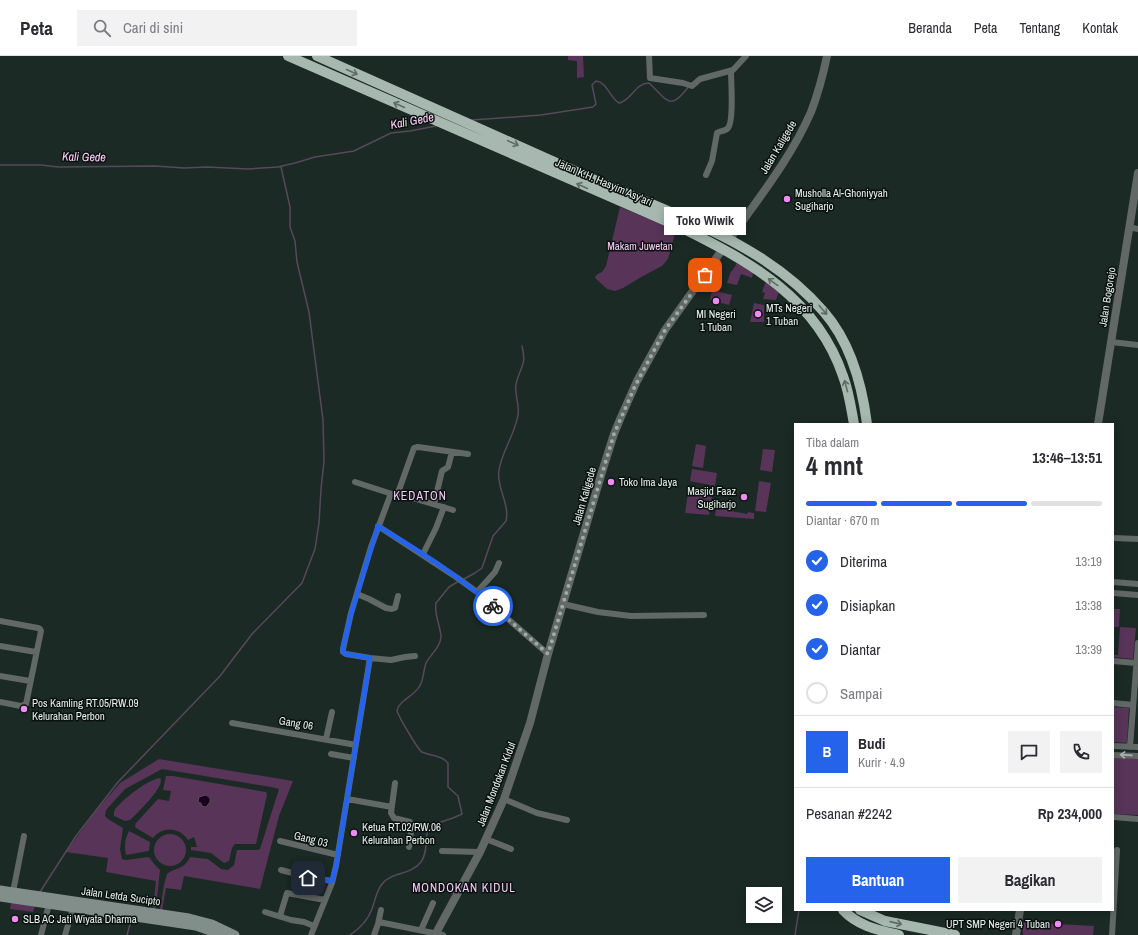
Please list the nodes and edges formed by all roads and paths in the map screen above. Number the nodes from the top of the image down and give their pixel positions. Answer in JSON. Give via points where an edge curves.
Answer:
{"nodes":[{"id":1,"x":288,"y":56,"type":"edge"},
{"id":2,"x":316,"y":56,"type":"edge"},
{"id":3,"x":649,"y":56,"type":"edge"},
{"id":4,"x":746,"y":56,"type":"edge"},
{"id":5,"x":827,"y":56,"type":"edge"},
{"id":6,"x":731,"y":72,"type":"junction"},
{"id":7,"x":1138,"y":173,"type":"edge"},
{"id":8,"x":706,"y":175,"type":"dead end"},
{"id":9,"x":610,"y":186,"type":"junction"},
{"id":10,"x":668,"y":222,"type":"junction"},
{"id":11,"x":1129,"y":227,"type":"junction"},
{"id":12,"x":1138,"y":229,"type":"edge"},
{"id":13,"x":729,"y":240,"type":"junction"},
{"id":14,"x":722,"y":250,"type":"junction"},
{"id":15,"x":1111,"y":342,"type":"junction"},
{"id":16,"x":1138,"y":345,"type":"edge"},
{"id":17,"x":854,"y":423,"type":"edge"},
{"id":18,"x":867,"y":423,"type":"edge"},
{"id":19,"x":1098,"y":423,"type":"edge"},
{"id":20,"x":452,"y":452,"type":"junction"},
{"id":21,"x":468,"y":454,"type":"dead end"},
{"id":22,"x":355,"y":482,"type":"dead end"},
{"id":23,"x":394,"y":493,"type":"junction"},
{"id":24,"x":434,"y":504,"type":"junction"},
{"id":25,"x":444,"y":507,"type":"junction"},
{"id":26,"x":453,"y":510,"type":"dead end"},
{"id":27,"x":378,"y":526,"type":"junction"},
{"id":28,"x":1114,"y":538,"type":"edge"},
{"id":29,"x":1138,"y":540,"type":"edge"},
{"id":30,"x":422,"y":554,"type":"junction"},
{"id":31,"x":499,"y":562,"type":"dead end"},
{"id":32,"x":1114,"y":582,"type":"edge"},
{"id":33,"x":1138,"y":584,"type":"edge"},
{"id":34,"x":477,"y":592,"type":"junction"},
{"id":35,"x":1114,"y":593,"type":"edge"},
{"id":36,"x":357,"y":594,"type":"junction"},
{"id":37,"x":1138,"y":595,"type":"edge"},
{"id":38,"x":398,"y":596,"type":"dead end"},
{"id":39,"x":563,"y":604,"type":"junction"},
{"id":40,"x":704,"y":616,"type":"dead end"},
{"id":41,"x":0,"y":621,"type":"edge"},
{"id":42,"x":1138,"y":643,"type":"edge"},
{"id":43,"x":0,"y":646,"type":"edge"},
{"id":44,"x":1138,"y":649,"type":"edge"},
{"id":45,"x":36,"y":652,"type":"junction"},
{"id":46,"x":548,"y":654,"type":"junction"},
{"id":47,"x":415,"y":656,"type":"dead end"},
{"id":48,"x":370,"y":658,"type":"junction"},
{"id":49,"x":1114,"y":661,"type":"edge"},
{"id":50,"x":1136,"y":663,"type":"junction"},
{"id":51,"x":0,"y":676,"type":"edge"},
{"id":52,"x":30,"y":681,"type":"junction"},
{"id":53,"x":0,"y":702,"type":"edge"},
{"id":54,"x":1114,"y":704,"type":"edge"},
{"id":55,"x":1133,"y":705,"type":"junction"},
{"id":56,"x":332,"y":712,"type":"dead end"},
{"id":57,"x":232,"y":723,"type":"dead end"},
{"id":58,"x":326,"y":739,"type":"junction"},
{"id":59,"x":356,"y":744,"type":"junction"},
{"id":60,"x":1114,"y":746,"type":"edge"},
{"id":61,"x":1130,"y":747,"type":"junction"},
{"id":62,"x":1138,"y":747,"type":"edge"},
{"id":63,"x":331,"y":754,"type":"dead end"},
{"id":64,"x":1114,"y":755,"type":"edge"},
{"id":65,"x":1138,"y":756,"type":"edge"},
{"id":66,"x":354,"y":758,"type":"junction"},
{"id":67,"x":395,"y":783,"type":"dead end"},
{"id":68,"x":504,"y":799,"type":"junction"},
{"id":69,"x":347,"y":800,"type":"junction"},
{"id":70,"x":392,"y":807,"type":"junction"},
{"id":71,"x":1114,"y":817,"type":"edge"},
{"id":72,"x":1138,"y":819,"type":"edge"},
{"id":73,"x":567,"y":820,"type":"dead end"},
{"id":74,"x":24,"y":836,"type":"dead end"},
{"id":75,"x":486,"y":839,"type":"junction"},
{"id":76,"x":280,"y":841,"type":"dead end"},
{"id":77,"x":409,"y":847,"type":"dead end"},
{"id":78,"x":511,"y":849,"type":"dead end"},
{"id":79,"x":1117,"y":850,"type":"dead end"},
{"id":80,"x":442,"y":851,"type":"dead end"},
{"id":81,"x":480,"y":852,"type":"junction"},
{"id":82,"x":338,"y":855,"type":"junction"},
{"id":83,"x":281,"y":870,"type":"dead end"},
{"id":84,"x":332,"y":881,"type":"junction"},
{"id":85,"x":0,"y":890,"type":"edge"},
{"id":86,"x":13,"y":892,"type":"junction"},
{"id":87,"x":0,"y":897,"type":"edge"},
{"id":88,"x":36,"y":899,"type":"junction"},
{"id":89,"x":325,"y":900,"type":"junction"},
{"id":90,"x":1114,"y":901,"type":"edge"},
{"id":91,"x":433,"y":903,"type":"dead end"},
{"id":92,"x":49,"y":904,"type":"junction"},
{"id":93,"x":73,"y":908,"type":"junction"},
{"id":94,"x":381,"y":910,"type":"dead end"},
{"id":95,"x":844,"y":911,"type":"edge"},
{"id":96,"x":862,"y":911,"type":"edge"},
{"id":97,"x":1020,"y":911,"type":"edge"},
{"id":98,"x":1113,"y":911,"type":"edge"},
{"id":99,"x":266,"y":912,"type":"dead end"},
{"id":100,"x":280,"y":916,"type":"junction"},
{"id":101,"x":157,"y":917,"type":"junction"},
{"id":102,"x":379,"y":922,"type":"junction"},
{"id":103,"x":314,"y":926,"type":"junction"},
{"id":104,"x":421,"y":930,"type":"junction"},
{"id":105,"x":438,"y":934,"type":"edge"},
{"id":106,"x":41,"y":935,"type":"edge"},
{"id":107,"x":65,"y":935,"type":"edge"},
{"id":108,"x":221,"y":935,"type":"edge"},
{"id":109,"x":235,"y":935,"type":"edge"},
{"id":110,"x":311,"y":935,"type":"edge"},
{"id":111,"x":374,"y":935,"type":"edge"},
{"id":112,"x":899,"y":935,"type":"edge"},
{"id":113,"x":955,"y":935,"type":"edge"},
{"id":114,"x":1016,"y":935,"type":"edge"},
{"id":115,"x":1112,"y":935,"type":"edge"}],
"edges":[{"from":10,"to":1,"type":"highway","name":"Jalan K.H. Hasyim Asy'ari","one_way":true},
{"from":2,"to":9,"type":"highway","name":"Jalan K.H. Hasyim Asy'ari","one_way":true},
{"from":3,"to":6,"type":"street","via":[[650,77],[689,85],[700,79]]},
{"from":4,"to":6,"type":"street"},
{"from":5,"to":13,"type":"street","name":"Jalan Kaligede","via":[[814,103],[796,142]]},
{"from":6,"to":8,"type":"street","via":[[730,125],[728,129],[717,133],[712,161]]},
{"from":7,"to":11,"type":"street","name":"Jalan Bogorejo"},
{"from":9,"to":10,"type":"highway","via":[[604,190],[661,214]]},
{"from":9,"to":13,"type":"highway","name":"Jalan K.H. Hasyim Asy'ari","via":[[691,220]]},
{"from":10,"to":14,"type":"highway","name":"Jalan K.H. Hasyim Asy'ari"},
{"from":11,"to":12,"type":"street"},
{"from":11,"to":15,"type":"street","name":"Jalan Bogorejo"},
{"from":13,"to":18,"type":"highway","name":"Jalan K.H. Hasyim Asy'ari","one_way":true,"via":[[795,284],[830,319],[855,368]]},
{"from":17,"to":14,"type":"highway","name":"Jalan K.H. Hasyim Asy'ari","one_way":true,"via":[[843,375],[832,349],[814,321],[779,286]]},
{"from":14,"to":39,"type":"street","name":"Jalan Kaligede","via":[[668,325],[632,391],[614,434]]},
{"from":15,"to":16,"type":"street"},
{"from":15,"to":19,"type":"street","name":"Jalan Bogorejo"},
{"from":20,"to":21,"type":"street"},
{"from":20,"to":23,"type":"street","via":[[414,448],[399,490]]},
{"from":20,"to":24,"type":"street","via":[[448,467],[442,471]]},
{"from":22,"to":23,"type":"street"},
{"from":23,"to":24,"type":"street"},
{"from":23,"to":27,"type":"street","via":[[384,509]]},
{"from":24,"to":25,"type":"street"},
{"from":25,"to":26,"type":"street"},
{"from":25,"to":30,"type":"street"},
{"from":27,"to":30,"type":"street"},
{"from":27,"to":36,"type":"street"},
{"from":28,"to":29,"type":"street"},
{"from":30,"to":34,"type":"street"},
{"from":31,"to":34,"type":"street","via":[[495,572]]},
{"from":32,"to":33,"type":"street"},
{"from":34,"to":46,"type":"street"},
{"from":35,"to":37,"type":"street"},
{"from":36,"to":38,"type":"street","via":[[392,609]]},
{"from":36,"to":48,"type":"street","via":[[343,651],[346,654]]},
{"from":39,"to":40,"type":"street","via":[[631,616]]},
{"from":39,"to":46,"type":"street","name":"Jalan Kaligede"},
{"from":41,"to":45,"type":"street","via":[[40,629]]},
{"from":42,"to":44,"type":"street"},
{"from":43,"to":45,"type":"street"},
{"from":44,"to":50,"type":"street"},
{"from":45,"to":52,"type":"street"},
{"from":46,"to":68,"type":"street","name":"Jalan Mondokan Kidul","via":[[530,723]]},
{"from":47,"to":48,"type":"street","via":[[391,660]]},
{"from":48,"to":59,"type":"street"},
{"from":49,"to":50,"type":"street"},
{"from":50,"to":55,"type":"street"},
{"from":51,"to":52,"type":"street"},
{"from":52,"to":53,"type":"street","via":[[24,705]]},
{"from":54,"to":55,"type":"street"},
{"from":55,"to":61,"type":"street"},
{"from":56,"to":58,"type":"street"},
{"from":57,"to":58,"type":"street","name":"Gang 06"},
{"from":58,"to":59,"type":"street","name":"Gang 06"},
{"from":59,"to":66,"type":"street"},
{"from":60,"to":61,"type":"street"},
{"from":61,"to":62,"type":"street"},
{"from":63,"to":66,"type":"street"},
{"from":65,"to":64,"type":"street","one_way":true},
{"from":66,"to":69,"type":"street"},
{"from":67,"to":70,"type":"street"},
{"from":68,"to":73,"type":"street","via":[[537,813]]},
{"from":68,"to":75,"type":"street","name":"Jalan Mondokan Kidul"},
{"from":69,"to":70,"type":"street"},
{"from":69,"to":82,"type":"street"},
{"from":70,"to":77,"type":"street","via":[[393,817],[412,824]]},
{"from":71,"to":72,"type":"street"},
{"from":74,"to":86,"type":"street"},
{"from":75,"to":78,"type":"street"},
{"from":75,"to":81,"type":"street","name":"Jalan Mondokan Kidul"},
{"from":76,"to":82,"type":"street","name":"Gang 03"},
{"from":79,"to":90,"type":"street"},
{"from":80,"to":81,"type":"street"},
{"from":81,"to":105,"type":"street","name":"Jalan Mondokan Kidul"},
{"from":82,"to":84,"type":"street"},
{"from":83,"to":84,"type":"street","via":[[308,878]]},
{"from":84,"to":89,"type":"street"},
{"from":85,"to":86,"type":"main road","name":"Jalan Letda Sucipto"},
{"from":86,"to":88,"type":"main road","name":"Jalan Letda Sucipto"},
{"from":87,"to":88,"type":"main road","name":"Jalan Letda Sucipto"},
{"from":88,"to":92,"type":"main road","name":"Jalan Letda Sucipto"},
{"from":88,"to":101,"type":"main road","name":"Jalan Letda Sucipto"},
{"from":89,"to":100,"type":"street","via":[[287,893]]},
{"from":89,"to":103,"type":"street"},
{"from":91,"to":104,"type":"street"},
{"from":92,"to":93,"type":"main road","name":"Jalan Letda Sucipto"},
{"from":92,"to":106,"type":"street"},
{"from":93,"to":101,"type":"main road","name":"Jalan Letda Sucipto"},
{"from":93,"to":107,"type":"street"},
{"from":94,"to":102,"type":"street"},
{"from":95,"to":112,"type":"highway","via":[[860,923]]},
{"from":96,"to":113,"type":"highway","one_way":true,"via":[[885,921]]},
{"from":97,"to":114,"type":"street"},
{"from":98,"to":115,"type":"street"},
{"from":99,"to":100,"type":"street"},
{"from":100,"to":103,"type":"street"},
{"from":101,"to":108,"type":"main road","name":"Jalan Letda Sucipto"},
{"from":101,"to":109,"type":"main road","name":"Jalan Letda Sucipto","via":[[204,922]]},
{"from":102,"to":104,"type":"street"},
{"from":102,"to":111,"type":"street"},
{"from":103,"to":110,"type":"street"},
{"from":104,"to":105,"type":"street"}]}
